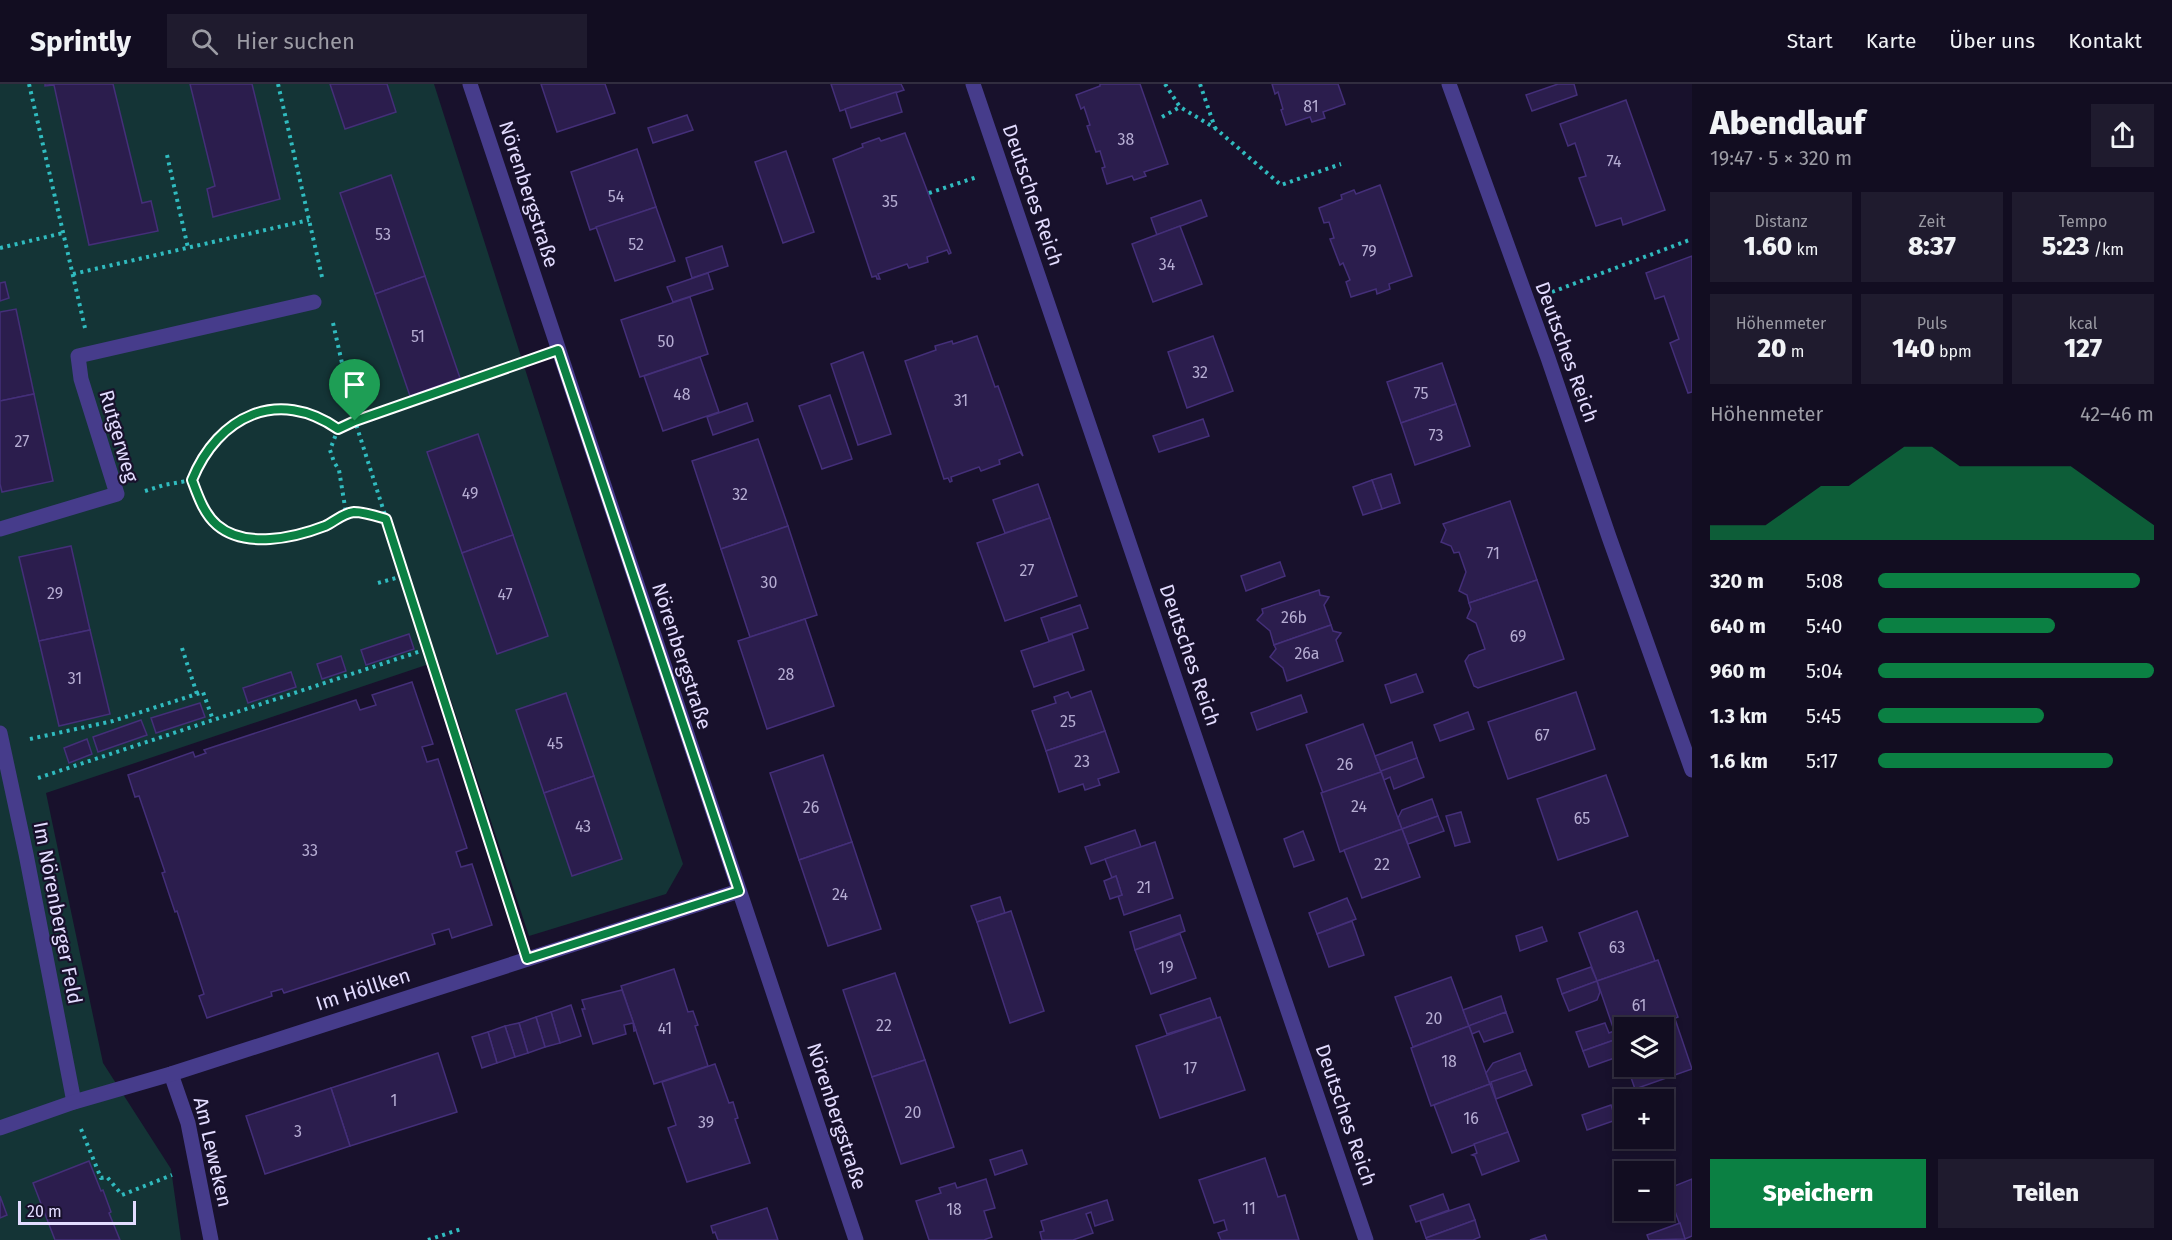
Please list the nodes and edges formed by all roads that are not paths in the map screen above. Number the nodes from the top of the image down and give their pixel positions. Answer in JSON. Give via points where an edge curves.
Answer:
{"nodes":[{"id":1,"x":470,"y":84,"type":"edge"},
{"id":2,"x":973,"y":84,"type":"edge"},
{"id":3,"x":1449,"y":84,"type":"edge"},
{"id":4,"x":314,"y":302,"type":"dead end"},
{"id":5,"x":0,"y":529,"type":"edge"},
{"id":6,"x":2,"y":739,"type":"edge"},
{"id":7,"x":1692,"y":770,"type":"edge"},
{"id":8,"x":739,"y":891,"type":"junction"},
{"id":9,"x":171,"y":1074,"type":"junction"},
{"id":10,"x":74,"y":1102,"type":"junction"},
{"id":11,"x":0,"y":1128,"type":"edge"},
{"id":12,"x":211,"y":1240,"type":"edge"},
{"id":13,"x":856,"y":1240,"type":"edge"},
{"id":14,"x":1366,"y":1240,"type":"edge"}],
"edges":[{"from":1,"to":8,"type":"street","name":"Nörenbergstraße"},
{"from":2,"to":14,"type":"street","name":"Deutsches Reich"},
{"from":3,"to":7,"type":"street","name":"Deutsches Reich"},
{"from":4,"to":5,"type":"street","name":"Rutgerweg","via":[[78,356],[81,379],[117,494]]},
{"from":6,"to":10,"type":"street","name":"Im Nörenberger Feld"},
{"from":8,"to":9,"type":"street","name":"Im Höllken"},
{"from":8,"to":13,"type":"street","name":"Nörenbergstraße"},
{"from":9,"to":10,"type":"street","name":"Im Höllken"},
{"from":9,"to":12,"type":"street","name":"Am Leweken","via":[[188,1123]]},
{"from":10,"to":11,"type":"street","name":"Im Höllken"}]}
